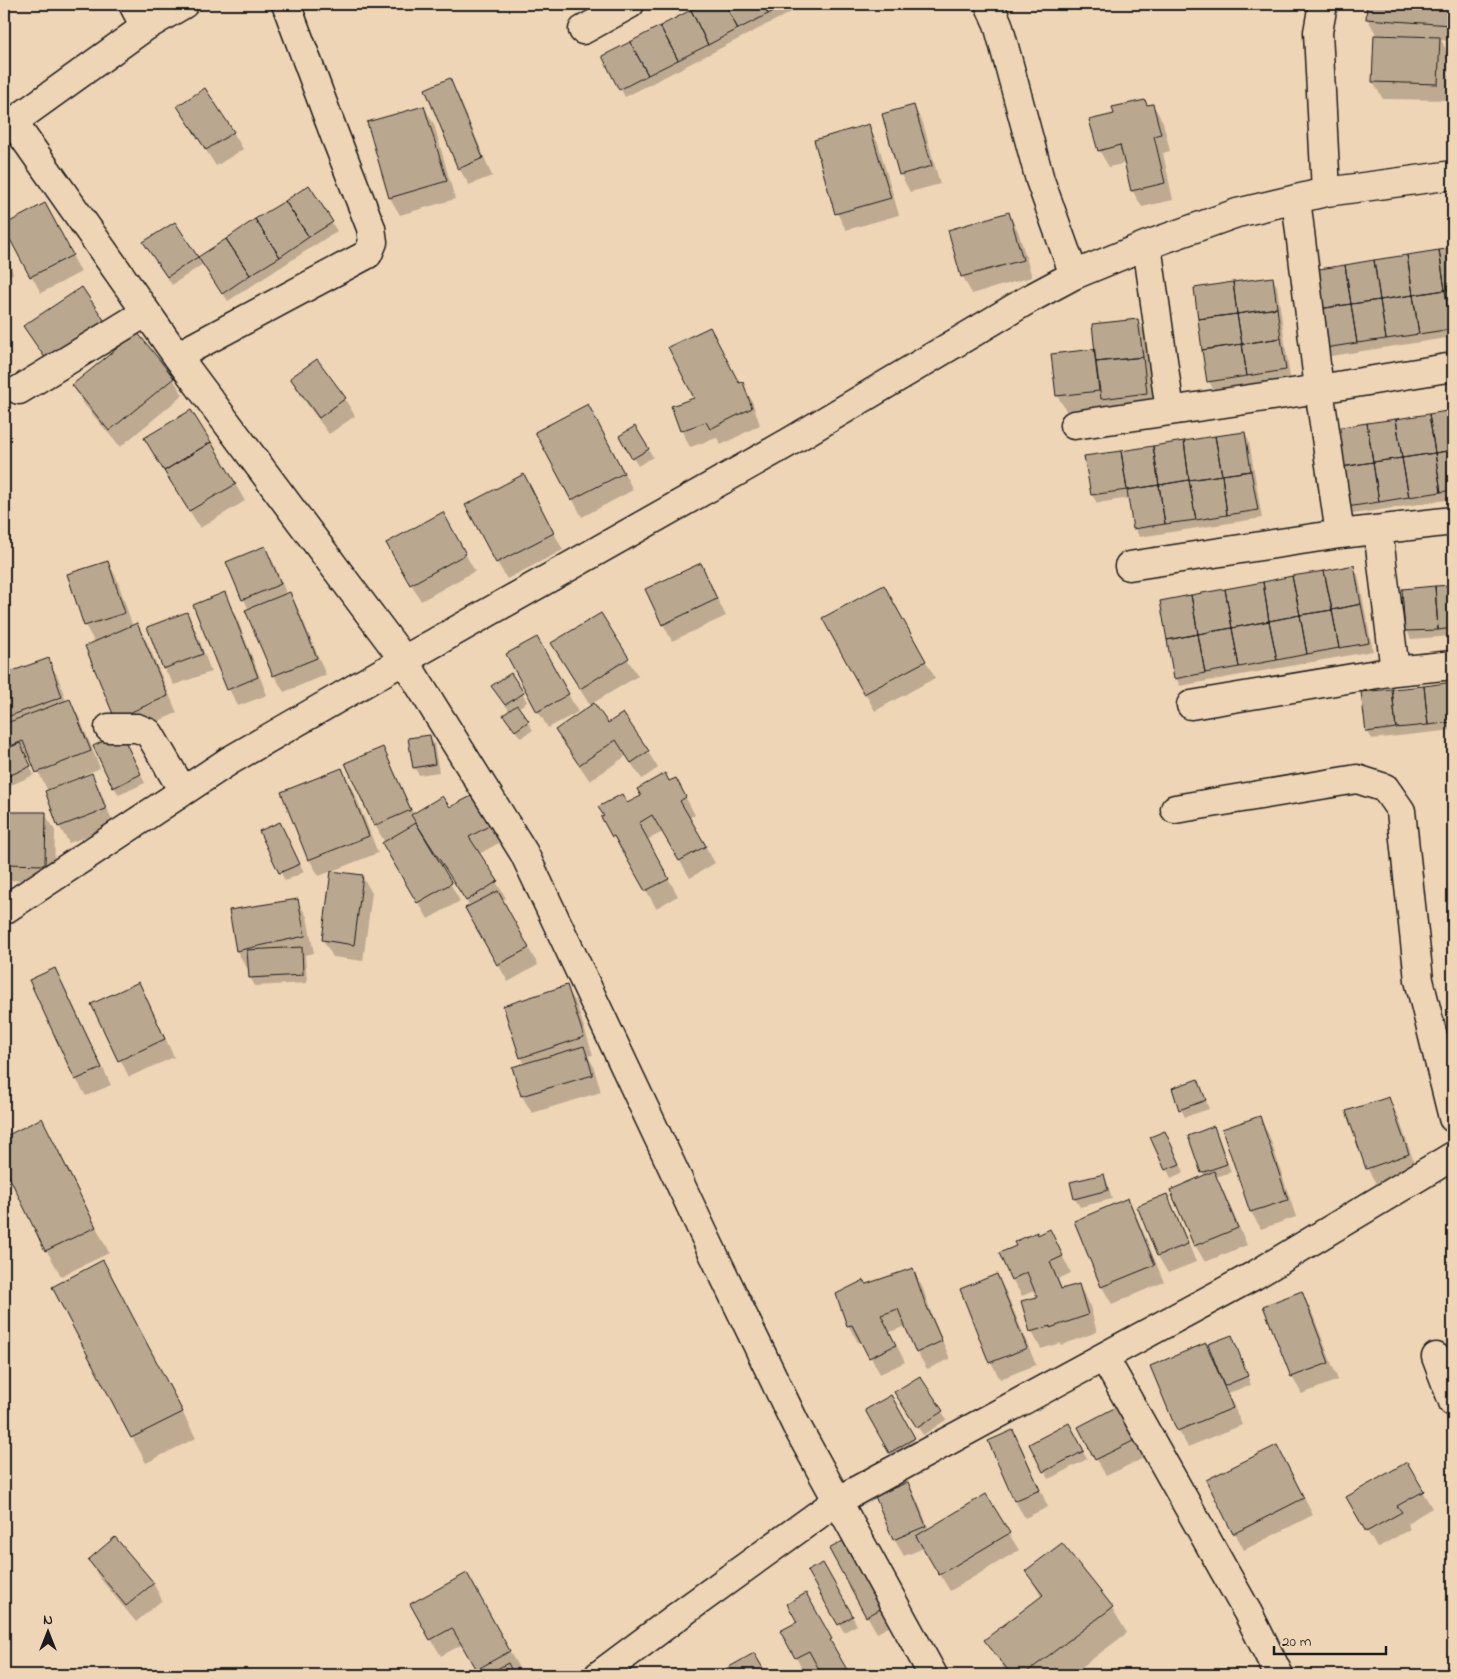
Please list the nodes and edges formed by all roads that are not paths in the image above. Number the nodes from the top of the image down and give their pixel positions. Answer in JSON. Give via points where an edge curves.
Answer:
{"nodes":[{"id":1,"x":184,"y":4,"type":"edge"},
{"id":2,"x":286,"y":4,"type":"edge"},
{"id":3,"x":630,"y":4,"type":"edge"},
{"id":4,"x":989,"y":4,"type":"edge"},
{"id":5,"x":1323,"y":4,"type":"edge"},
{"id":6,"x":139,"y":16,"type":"edge"},
{"id":7,"x":583,"y":30,"type":"dead end"},
{"id":8,"x":8,"y":115,"type":"edge"},
{"id":9,"x":1453,"y":175,"type":"edge"},
{"id":10,"x":1326,"y":192,"type":"junction"},
{"id":11,"x":1296,"y":199,"type":"junction"},
{"id":12,"x":1147,"y":245,"type":"junction"},
{"id":13,"x":1074,"y":275,"type":"junction"},
{"id":14,"x":146,"y":313,"type":"junction"},
{"id":15,"x":176,"y":356,"type":"junction"},
{"id":16,"x":1453,"y":367,"type":"edge"},
{"id":17,"x":1319,"y":389,"type":"junction"},
{"id":18,"x":19,"y":390,"type":"dead end"},
{"id":19,"x":1170,"y":411,"type":"junction"},
{"id":20,"x":1074,"y":425,"type":"dead end"},
{"id":21,"x":1453,"y":521,"type":"edge"},
{"id":22,"x":1378,"y":530,"type":"junction"},
{"id":23,"x":1340,"y":534,"type":"junction"},
{"id":24,"x":1128,"y":566,"type":"dead end"},
{"id":25,"x":404,"y":660,"type":"junction"},
{"id":26,"x":1453,"y":665,"type":"edge"},
{"id":27,"x":1395,"y":671,"type":"junction"},
{"id":28,"x":1191,"y":705,"type":"dead end"},
{"id":29,"x":109,"y":728,"type":"dead end"},
{"id":30,"x":183,"y":791,"type":"junction"},
{"id":31,"x":1175,"y":809,"type":"dead end"},
{"id":32,"x":4,"y":910,"type":"edge"},
{"id":33,"x":1453,"y":1118,"type":"edge"},
{"id":34,"x":1453,"y":1156,"type":"edge"},
{"id":35,"x":1104,"y":1357,"type":"junction"},
{"id":36,"x":1436,"y":1357,"type":"dead end"},
{"id":37,"x":1453,"y":1402,"type":"edge"},
{"id":38,"x":837,"y":1500,"type":"junction"},
{"id":39,"x":599,"y":1675,"type":"edge"},
{"id":40,"x":932,"y":1675,"type":"edge"},
{"id":41,"x":1279,"y":1675,"type":"edge"}],
"edges":[{"from":1,"to":6,"type":"street"},
{"from":2,"to":15,"type":"street","via":[[371,228],[373,242],[368,254]]},
{"from":3,"to":7,"type":"street"},
{"from":4,"to":13,"type":"street","via":[[998,24],[1040,180]]},
{"from":5,"to":10,"type":"street","via":[[1318,32]]},
{"from":6,"to":8,"type":"street"},
{"from":8,"to":14,"type":"street"},
{"from":9,"to":10,"type":"street"},
{"from":10,"to":11,"type":"street"},
{"from":11,"to":12,"type":"street","via":[[1237,213]]},
{"from":11,"to":17,"type":"street"},
{"from":12,"to":13,"type":"street"},
{"from":12,"to":19,"type":"street"},
{"from":13,"to":25,"type":"street","via":[[786,444]]},
{"from":14,"to":15,"type":"street"},
{"from":14,"to":18,"type":"street"},
{"from":15,"to":25,"type":"street"},
{"from":16,"to":17,"type":"street"},
{"from":17,"to":19,"type":"street"},
{"from":17,"to":23,"type":"street"},
{"from":19,"to":20,"type":"street"},
{"from":21,"to":22,"type":"street"},
{"from":22,"to":23,"type":"street"},
{"from":22,"to":27,"type":"street"},
{"from":23,"to":24,"type":"street"},
{"from":25,"to":30,"type":"street"},
{"from":25,"to":38,"type":"street","via":[[524,853],[796,1425]]},
{"from":26,"to":27,"type":"street"},
{"from":27,"to":28,"type":"street"},
{"from":29,"to":30,"type":"street","via":[[137,728],[149,733]]},
{"from":30,"to":32,"type":"street"},
{"from":31,"to":33,"type":"street","via":[[1357,779],[1385,788],[1401,811],[1419,980]]},
{"from":34,"to":35,"type":"street","via":[[1255,1276]]},
{"from":35,"to":38,"type":"street"},
{"from":35,"to":41,"type":"street","via":[[1248,1613]]},
{"from":36,"to":37,"type":"street"},
{"from":38,"to":39,"type":"street"},
{"from":38,"to":40,"type":"street"}]}
